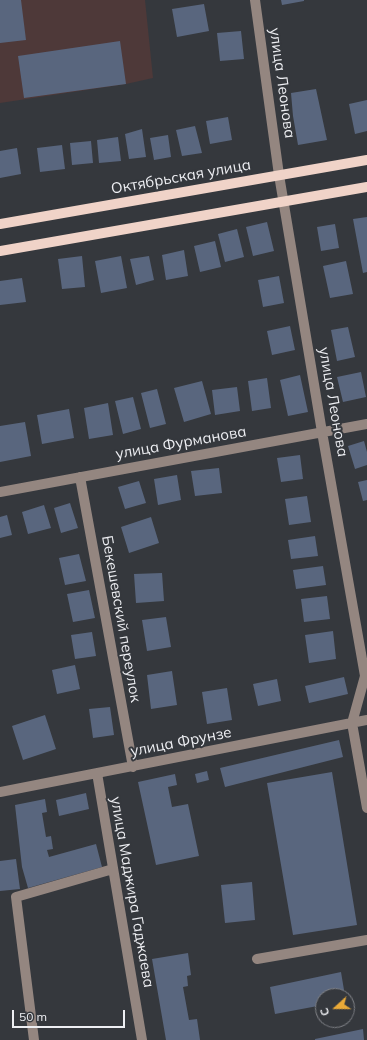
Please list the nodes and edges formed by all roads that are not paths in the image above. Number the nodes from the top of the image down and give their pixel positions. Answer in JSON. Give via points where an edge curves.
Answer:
{"nodes":[{"id":1,"x":255,"y":0,"type":"edge"},
{"id":2,"x":367,"y":160,"type":"edge"},
{"id":3,"x":279,"y":175,"type":"junction"},
{"id":4,"x":367,"y":188,"type":"edge"},
{"id":5,"x":284,"y":202,"type":"junction"},
{"id":6,"x":0,"y":224,"type":"edge"},
{"id":7,"x":0,"y":251,"type":"edge"},
{"id":8,"x":367,"y":424,"type":"edge"},
{"id":9,"x":322,"y":432,"type":"junction"},
{"id":10,"x":80,"y":477,"type":"junction"},
{"id":11,"x":0,"y":492,"type":"edge"},
{"id":12,"x":367,"y":720,"type":"edge"},
{"id":13,"x":352,"y":723,"type":"junction"},
{"id":14,"x":132,"y":766,"type":"junction"},
{"id":15,"x":97,"y":774,"type":"junction"},
{"id":16,"x":0,"y":792,"type":"edge"},
{"id":17,"x":367,"y":808,"type":"edge"},
{"id":18,"x":113,"y":869,"type":"junction"},
{"id":19,"x":367,"y":940,"type":"edge"},
{"id":20,"x":257,"y":960,"type":"dead end"},
{"id":21,"x":34,"y":1040,"type":"edge"},
{"id":22,"x":142,"y":1040,"type":"edge"}],
"edges":[{"from":1,"to":3,"type":"street","name":"улица Леонова"},
{"from":2,"to":3,"type":"main road","name":"Октябрьская улица"},
{"from":3,"to":5,"type":"street","name":"улица Леонова"},
{"from":3,"to":6,"type":"main road","name":"Октябрьская улица"},
{"from":4,"to":5,"type":"main road"},
{"from":5,"to":7,"type":"main road"},
{"from":5,"to":9,"type":"street","name":"улица Леонова"},
{"from":8,"to":9,"type":"street","name":"улица Фурманова"},
{"from":9,"to":10,"type":"street","name":"улица Фурманова"},
{"from":9,"to":13,"type":"street","name":"улица Леонова","via":[[366,676]]},
{"from":10,"to":11,"type":"street","name":"улица Фурманова"},
{"from":10,"to":14,"type":"street","name":"Бекешевский переулок"},
{"from":12,"to":13,"type":"street","name":"улица Фрунзе"},
{"from":13,"to":14,"type":"street","name":"улица Фрунзе"},
{"from":13,"to":17,"type":"street","name":"улица Леонова"},
{"from":14,"to":15,"type":"street","name":"улица Фрунзе"},
{"from":15,"to":16,"type":"street","name":"улица Фрунзе"},
{"from":15,"to":18,"type":"street","name":"улица Маджира Гаджаева"},
{"from":18,"to":21,"type":"street","via":[[16,897]]},
{"from":18,"to":22,"type":"street","name":"улица Маджира Гаджаева"},
{"from":19,"to":20,"type":"street"}]}
